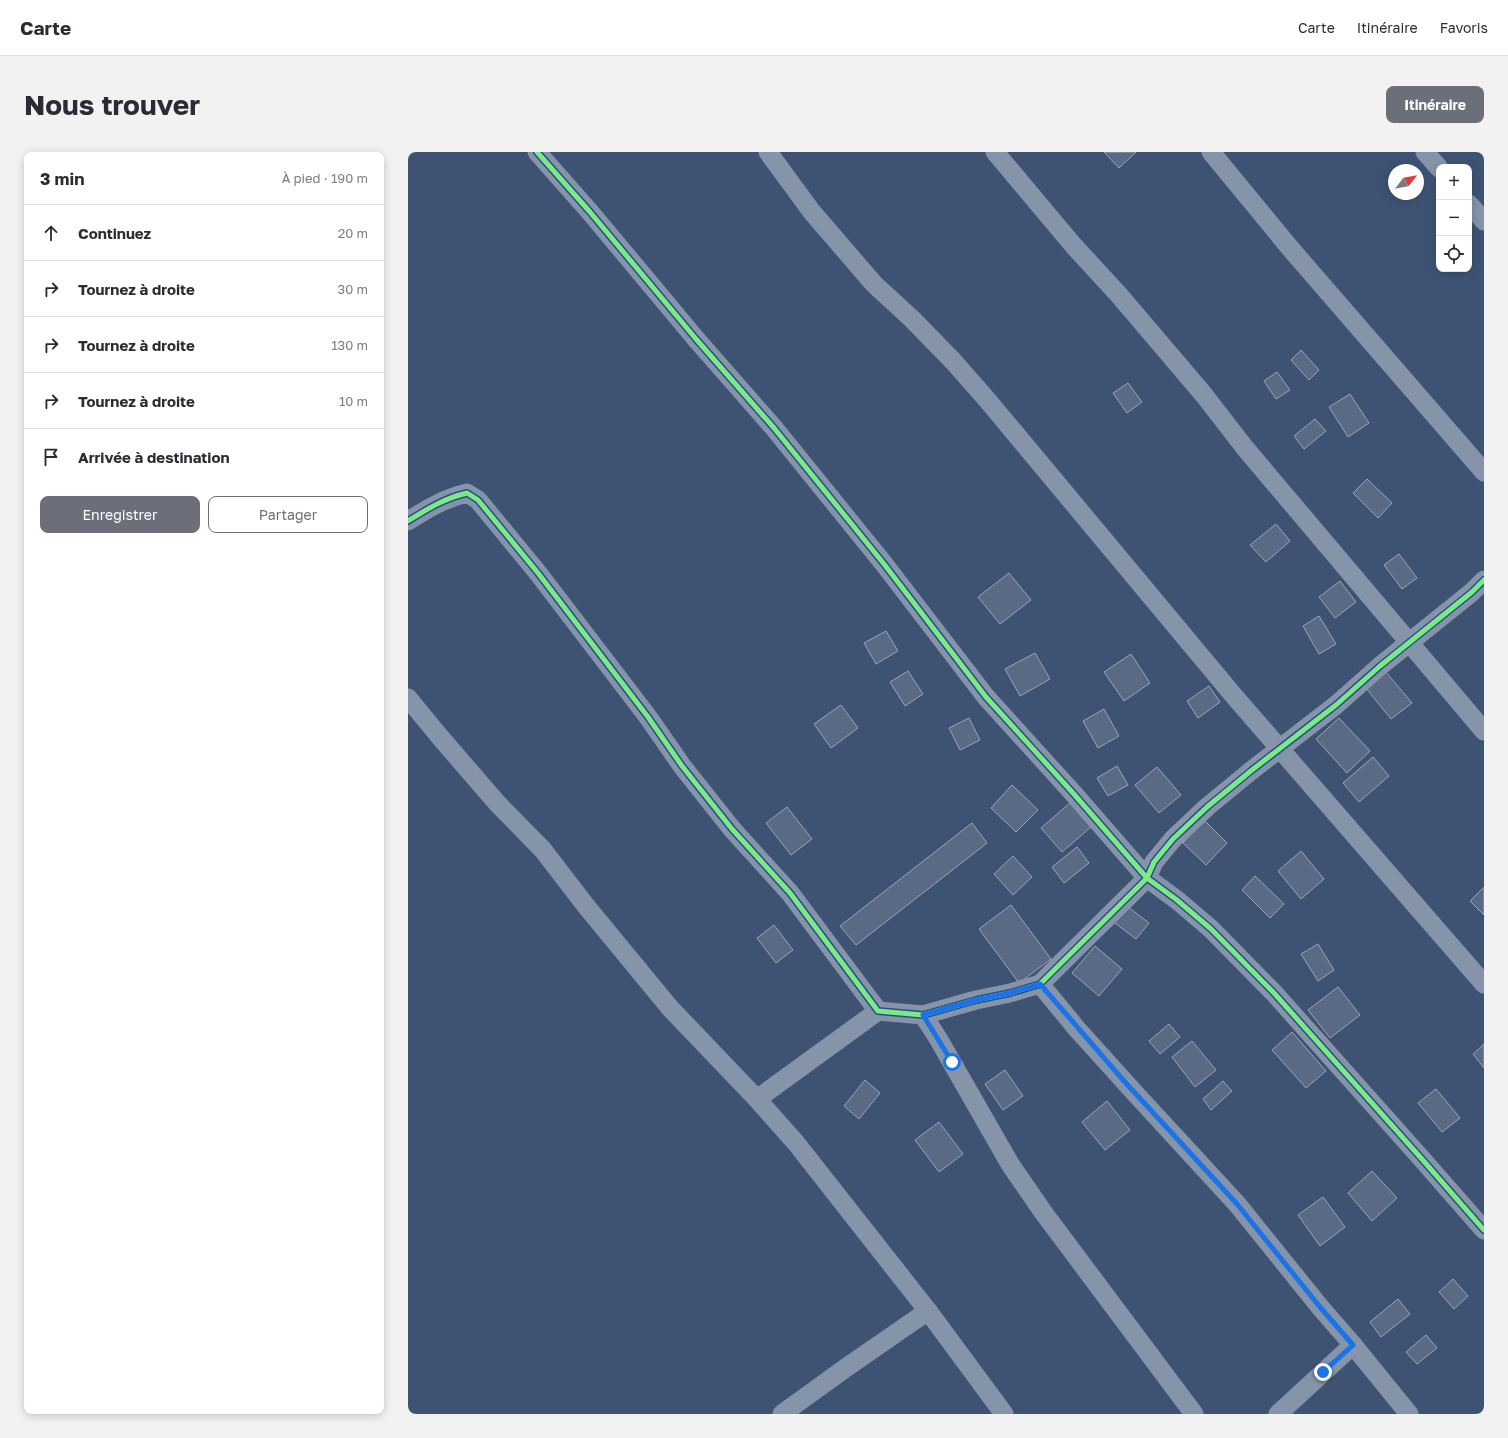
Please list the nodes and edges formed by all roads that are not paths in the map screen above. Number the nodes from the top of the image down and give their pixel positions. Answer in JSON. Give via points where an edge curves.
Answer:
{"nodes":[{"id":1,"x":537,"y":152,"type":"edge"},
{"id":2,"x":768,"y":152,"type":"edge"},
{"id":3,"x":995,"y":152,"type":"edge"},
{"id":4,"x":1211,"y":152,"type":"edge"},
{"id":5,"x":1425,"y":152,"type":"edge"},
{"id":6,"x":1436,"y":165,"type":"edge"},
{"id":7,"x":1472,"y":207,"type":"edge"},
{"id":8,"x":1484,"y":221,"type":"edge"},
{"id":9,"x":1484,"y":472,"type":"edge"},
{"id":10,"x":408,"y":521,"type":"edge"},
{"id":11,"x":1484,"y":580,"type":"edge"},
{"id":12,"x":1409,"y":643,"type":"junction"},
{"id":13,"x":408,"y":698,"type":"edge"},
{"id":14,"x":1484,"y":731,"type":"edge"},
{"id":15,"x":1280,"y":748,"type":"junction"},
{"id":16,"x":1147,"y":878,"type":"junction"},
{"id":17,"x":1040,"y":984,"type":"junction"},
{"id":18,"x":1484,"y":984,"type":"edge"},
{"id":19,"x":878,"y":1011,"type":"junction"},
{"id":20,"x":923,"y":1015,"type":"junction"},
{"id":21,"x":757,"y":1099,"type":"junction"},
{"id":22,"x":1484,"y":1230,"type":"edge"},
{"id":23,"x":928,"y":1311,"type":"junction"},
{"id":24,"x":1353,"y":1345,"type":"junction"},
{"id":25,"x":782,"y":1414,"type":"edge"},
{"id":26,"x":1004,"y":1414,"type":"edge"},
{"id":27,"x":1194,"y":1414,"type":"edge"},
{"id":28,"x":1278,"y":1414,"type":"edge"},
{"id":29,"x":1409,"y":1414,"type":"edge"}],
"edges":[{"from":1,"to":16,"type":"street","via":[[774,428],[884,564],[986,697]]},
{"from":2,"to":15,"type":"street","via":[[812,212],[874,284],[953,361],[989,402]]},
{"from":3,"to":12,"type":"street","via":[[1204,394],[1245,448]]},
{"from":4,"to":9,"type":"street"},
{"from":5,"to":6,"type":"street"},
{"from":7,"to":8,"type":"street"},
{"from":10,"to":19,"type":"street","via":[[451,496],[466,493],[478,500],[538,574],[732,829],[794,898]]},
{"from":11,"to":12,"type":"street"},
{"from":12,"to":14,"type":"street"},
{"from":12,"to":15,"type":"street","via":[[1336,705]]},
{"from":13,"to":21,"type":"street","via":[[497,803],[543,850],[670,1008]]},
{"from":15,"to":16,"type":"street","via":[[1207,807],[1173,839],[1154,862]]},
{"from":15,"to":18,"type":"street"},
{"from":16,"to":17,"type":"street"},
{"from":16,"to":22,"type":"street","via":[[1211,930],[1274,993]]},
{"from":17,"to":20,"type":"street"},
{"from":17,"to":24,"type":"street","via":[[1077,1029],[1237,1204]]},
{"from":19,"to":20,"type":"street"},
{"from":19,"to":21,"type":"street"},
{"from":20,"to":27,"type":"street","via":[[1010,1164]]},
{"from":21,"to":23,"type":"street","via":[[796,1143]]},
{"from":23,"to":25,"type":"street"},
{"from":23,"to":26,"type":"street"},
{"from":24,"to":28,"type":"street"},
{"from":24,"to":29,"type":"street"}]}
